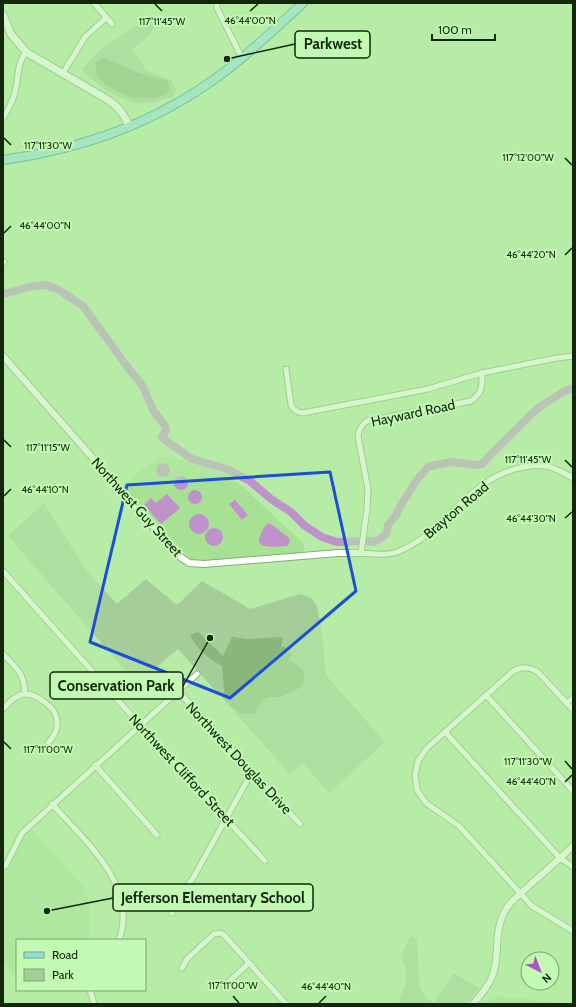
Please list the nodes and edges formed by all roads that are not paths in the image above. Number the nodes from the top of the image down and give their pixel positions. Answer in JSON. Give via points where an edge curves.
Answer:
{"nodes":[{"id":1,"x":94,"y":3,"type":"edge"},
{"id":2,"x":217,"y":3,"type":"edge"},
{"id":3,"x":303,"y":3,"type":"edge"},
{"id":4,"x":3,"y":14,"type":"edge"},
{"id":5,"x":106,"y":18,"type":"junction"},
{"id":6,"x":112,"y":24,"type":"dead end"},
{"id":7,"x":26,"y":52,"type":"junction"},
{"id":8,"x":242,"y":58,"type":"junction"},
{"id":9,"x":63,"y":73,"type":"junction"},
{"id":10,"x":3,"y":118,"type":"edge"},
{"id":11,"x":129,"y":127,"type":"junction"},
{"id":12,"x":3,"y":160,"type":"edge"},
{"id":13,"x":3,"y":356,"type":"edge"},
{"id":14,"x":573,"y":356,"type":"edge"},
{"id":15,"x":286,"y":369,"type":"dead end"},
{"id":16,"x":482,"y":373,"type":"junction"},
{"id":17,"x":573,"y":478,"type":"edge"},
{"id":18,"x":361,"y":551,"type":"junction"},
{"id":19,"x":3,"y":571,"type":"edge"},
{"id":20,"x":3,"y":654,"type":"edge"},
{"id":21,"x":197,"y":674,"type":"dead end"},
{"id":22,"x":178,"y":692,"type":"junction"},
{"id":23,"x":26,"y":694,"type":"junction"},
{"id":24,"x":486,"y":695,"type":"junction"},
{"id":25,"x":573,"y":698,"type":"edge"},
{"id":26,"x":567,"y":703,"type":"junction"},
{"id":27,"x":3,"y":709,"type":"edge"},
{"id":28,"x":573,"y":710,"type":"edge"},
{"id":29,"x":140,"y":725,"type":"junction"},
{"id":30,"x":445,"y":732,"type":"junction"},
{"id":31,"x":48,"y":742,"type":"dead end"},
{"id":32,"x":95,"y":765,"type":"junction"},
{"id":33,"x":252,"y":772,"type":"junction"},
{"id":34,"x":573,"y":791,"type":"edge"},
{"id":35,"x":52,"y":804,"type":"junction"},
{"id":36,"x":226,"y":818,"type":"junction"},
{"id":37,"x":300,"y":824,"type":"dead end"},
{"id":38,"x":157,"y":835,"type":"dead end"},
{"id":39,"x":573,"y":846,"type":"edge"},
{"id":40,"x":560,"y":858,"type":"junction"},
{"id":41,"x":265,"y":861,"type":"dead end"},
{"id":42,"x":3,"y":867,"type":"edge"},
{"id":43,"x":573,"y":867,"type":"edge"},
{"id":44,"x":520,"y":894,"type":"junction"},
{"id":45,"x":172,"y":913,"type":"dead end"},
{"id":46,"x":573,"y":931,"type":"edge"},
{"id":47,"x":119,"y":939,"type":"edge"},
{"id":48,"x":249,"y":963,"type":"junction"},
{"id":49,"x":182,"y":968,"type":"dead end"},
{"id":50,"x":224,"y":986,"type":"dead end"},
{"id":51,"x":90,"y":991,"type":"edge"},
{"id":52,"x":94,"y":1004,"type":"edge"},
{"id":53,"x":286,"y":1004,"type":"edge"},
{"id":54,"x":473,"y":1004,"type":"edge"}],
"edges":[{"from":1,"to":5,"type":"street"},
{"from":2,"to":8,"type":"street","via":[[217,8]]},
{"from":3,"to":8,"type":"main road"},
{"from":4,"to":7,"type":"main road","via":[[11,34]]},
{"from":5,"to":6,"type":"street"},
{"from":5,"to":9,"type":"street","via":[[85,37]]},
{"from":7,"to":9,"type":"main road"},
{"from":7,"to":10,"type":"street","via":[[18,65],[15,92]]},
{"from":8,"to":11,"type":"main road","via":[[180,102]]},
{"from":9,"to":11,"type":"main road","via":[[114,104],[124,115]]},
{"from":11,"to":12,"type":"main road","via":[[88,143]]},
{"from":13,"to":18,"type":"street","name":"Northwest Guy Street","via":[[179,556],[189,563],[204,564]]},
{"from":14,"to":16,"type":"street"},
{"from":15,"to":16,"type":"street","via":[[291,405],[294,410],[303,413],[428,389]]},
{"from":16,"to":18,"type":"street","name":"Hayward Road","via":[[482,389],[478,396],[471,400],[362,425],[358,436],[368,489]]},
{"from":17,"to":18,"type":"street","name":"Brayton Road","via":[[545,466],[530,466],[510,471],[481,486],[464,499],[414,545],[396,553]]},
{"from":19,"to":29,"type":"street","name":"Northwest Clifford Street"},
{"from":20,"to":23,"type":"street","via":[[22,675]]},
{"from":21,"to":22,"type":"street"},
{"from":22,"to":29,"type":"street"},
{"from":22,"to":33,"type":"street","name":"Northwest Douglas Drive"},
{"from":23,"to":27,"type":"street","via":[[17,697]]},
{"from":23,"to":31,"type":"street","via":[[48,704],[56,713],[58,724],[55,735]]},
{"from":24,"to":26,"type":"street","via":[[512,672],[522,667],[538,672]]},
{"from":24,"to":30,"type":"street"},
{"from":24,"to":34,"type":"street"},
{"from":25,"to":26,"type":"street"},
{"from":26,"to":28,"type":"street"},
{"from":29,"to":32,"type":"street"},
{"from":29,"to":36,"type":"street","name":"Northwest Clifford Street"},
{"from":30,"to":40,"type":"street"},
{"from":30,"to":44,"type":"street","via":[[427,748],[418,761],[415,775],[418,790],[426,803],[459,826]]},
{"from":32,"to":35,"type":"street"},
{"from":32,"to":38,"type":"street"},
{"from":33,"to":36,"type":"street"},
{"from":33,"to":37,"type":"street","name":"Northwest Douglas Drive"},
{"from":35,"to":42,"type":"street","via":[[22,833]]},
{"from":35,"to":47,"type":"street","via":[[114,878],[121,895],[123,914]]},
{"from":36,"to":41,"type":"street","name":"Northwest Clifford Street"},
{"from":36,"to":45,"type":"street","via":[[193,878],[175,903]]},
{"from":39,"to":40,"type":"street"},
{"from":40,"to":43,"type":"street"},
{"from":40,"to":44,"type":"street"},
{"from":44,"to":46,"type":"street","via":[[532,906]]},
{"from":44,"to":54,"type":"street","via":[[502,916],[492,977]]},
{"from":48,"to":49,"type":"street","via":[[220,933],[214,934],[187,959]]},
{"from":48,"to":50,"type":"street"},
{"from":48,"to":53,"type":"street"},
{"from":51,"to":52,"type":"street"}]}
